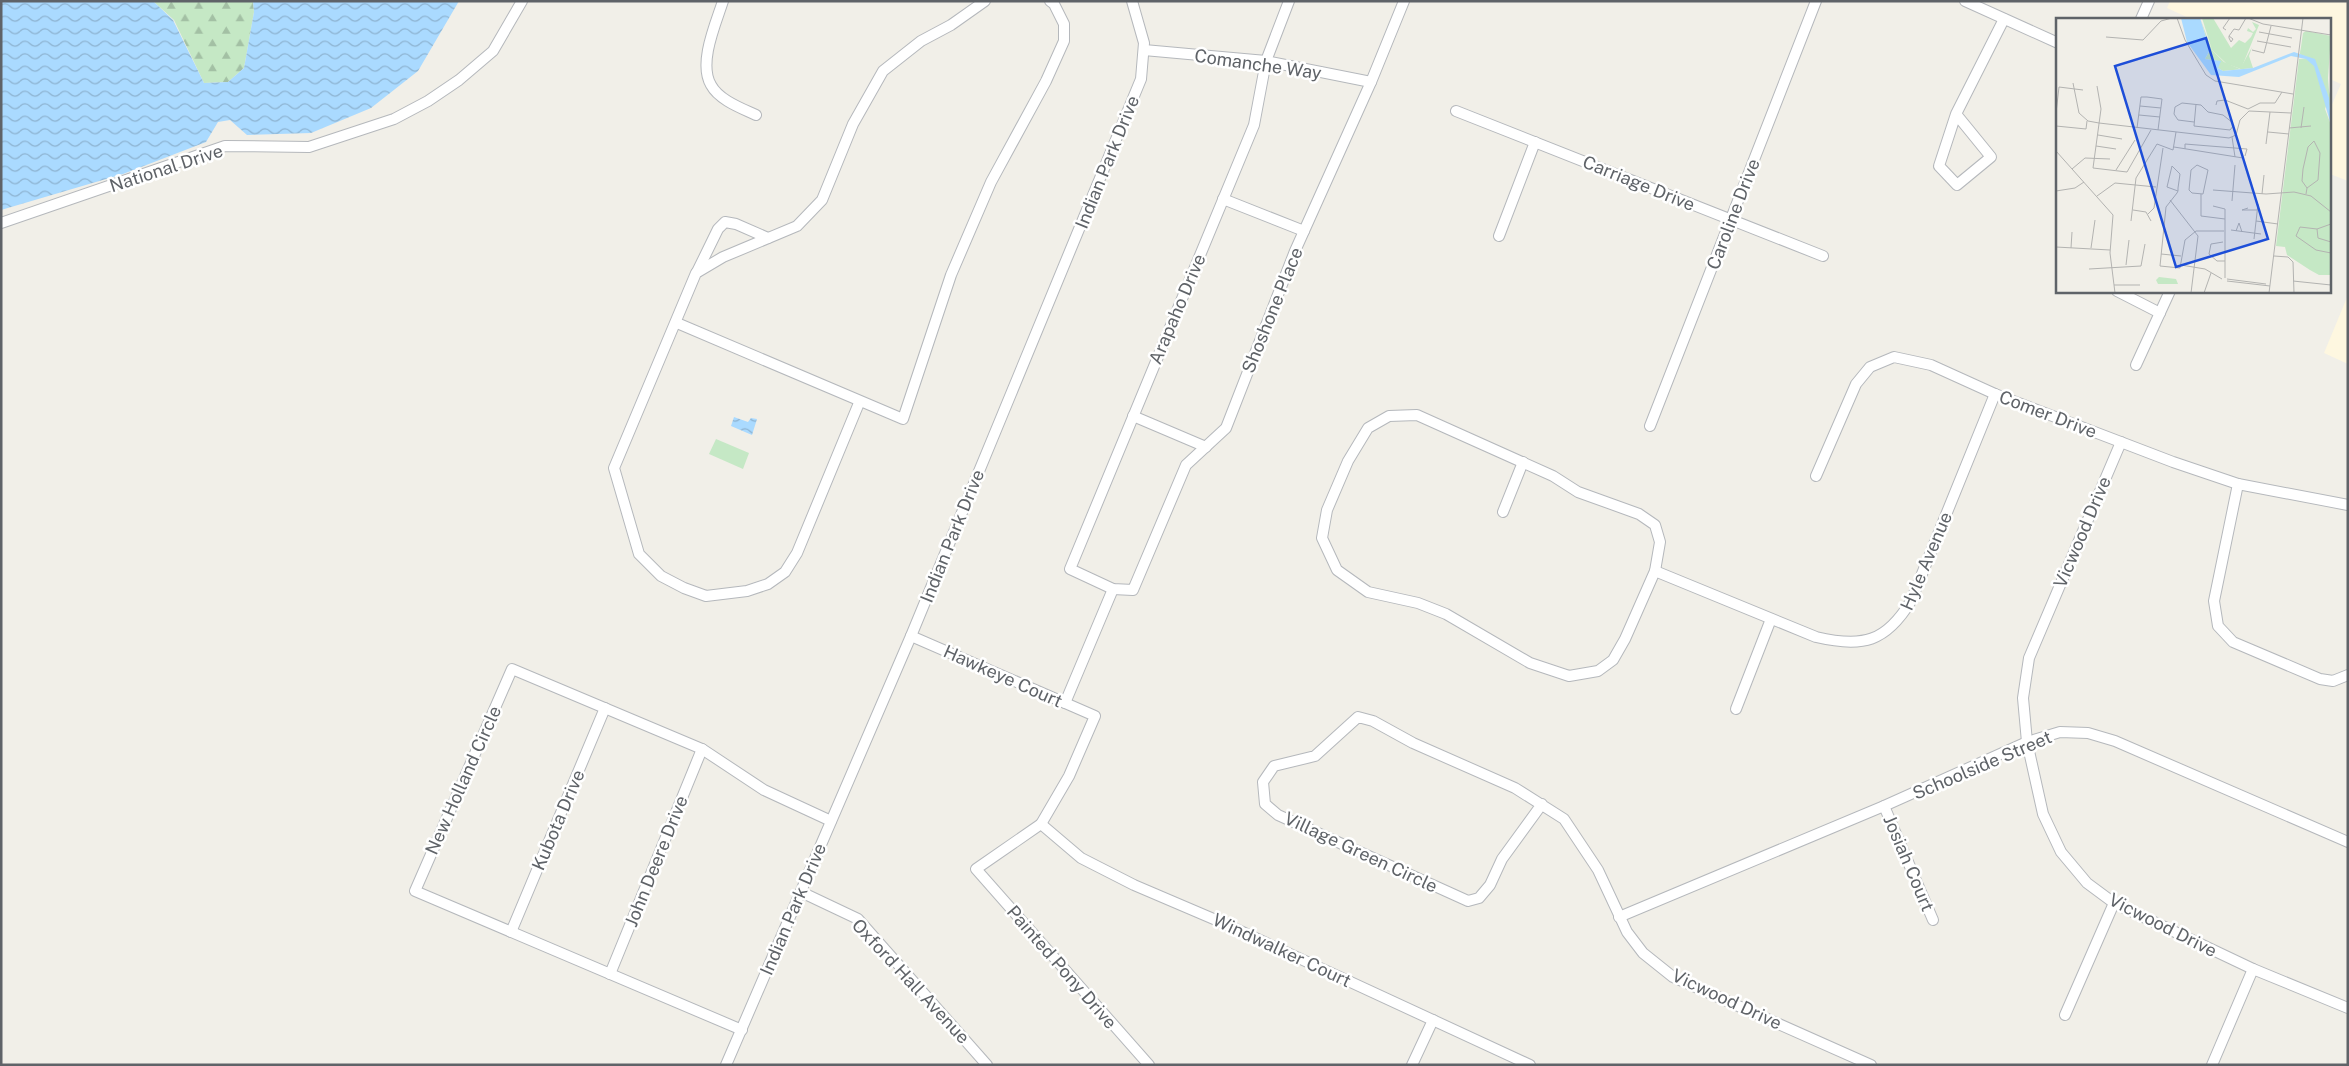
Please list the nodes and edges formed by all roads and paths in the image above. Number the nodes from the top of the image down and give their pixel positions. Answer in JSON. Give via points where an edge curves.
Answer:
{"nodes":[{"id":1,"x":522,"y":1,"type":"edge"},
{"id":2,"x":723,"y":1,"type":"edge"},
{"id":3,"x":985,"y":1,"type":"edge"},
{"id":4,"x":1050,"y":1,"type":"edge"},
{"id":5,"x":1132,"y":1,"type":"edge"},
{"id":6,"x":1289,"y":1,"type":"edge"},
{"id":7,"x":1404,"y":1,"type":"edge"},
{"id":8,"x":1816,"y":1,"type":"edge"},
{"id":9,"x":1965,"y":1,"type":"edge"},
{"id":10,"x":2149,"y":1,"type":"edge"},
{"id":11,"x":2004,"y":18,"type":"junction"},
{"id":12,"x":2141,"y":18,"type":"edge"},
{"id":13,"x":2056,"y":41,"type":"edge"},
{"id":14,"x":1144,"y":50,"type":"junction"},
{"id":15,"x":1266,"y":61,"type":"junction"},
{"id":16,"x":1372,"y":82,"type":"junction"},
{"id":17,"x":1456,"y":111,"type":"dead end"},
{"id":18,"x":1956,"y":114,"type":"junction"},
{"id":19,"x":756,"y":115,"type":"dead end"},
{"id":20,"x":1535,"y":142,"type":"junction"},
{"id":21,"x":1223,"y":199,"type":"junction"},
{"id":22,"x":1731,"y":219,"type":"junction"},
{"id":23,"x":1,"y":223,"type":"edge"},
{"id":24,"x":1304,"y":231,"type":"junction"},
{"id":25,"x":1499,"y":236,"type":"dead end"},
{"id":26,"x":768,"y":238,"type":"junction"},
{"id":27,"x":1823,"y":256,"type":"dead end"},
{"id":28,"x":696,"y":273,"type":"junction"},
{"id":29,"x":2119,"y":292,"type":"edge"},
{"id":30,"x":2170,"y":292,"type":"edge"},
{"id":31,"x":2160,"y":313,"type":"junction"},
{"id":32,"x":676,"y":323,"type":"junction"},
{"id":33,"x":2136,"y":364,"type":"dead end"},
{"id":34,"x":1995,"y":394,"type":"junction"},
{"id":35,"x":860,"y":402,"type":"junction"},
{"id":36,"x":1133,"y":416,"type":"junction"},
{"id":37,"x":1650,"y":426,"type":"dead end"},
{"id":38,"x":2121,"y":442,"type":"junction"},
{"id":39,"x":1206,"y":447,"type":"junction"},
{"id":40,"x":1523,"y":462,"type":"junction"},
{"id":41,"x":1816,"y":476,"type":"dead end"},
{"id":42,"x":2238,"y":484,"type":"junction"},
{"id":43,"x":2348,"y":505,"type":"edge"},
{"id":44,"x":1503,"y":512,"type":"dead end"},
{"id":45,"x":1654,"y":571,"type":"junction"},
{"id":46,"x":1113,"y":589,"type":"junction"},
{"id":47,"x":1771,"y":619,"type":"junction"},
{"id":48,"x":911,"y":636,"type":"junction"},
{"id":49,"x":2348,"y":674,"type":"edge"},
{"id":50,"x":1065,"y":703,"type":"junction"},
{"id":51,"x":605,"y":708,"type":"junction"},
{"id":52,"x":1736,"y":709,"type":"dead end"},
{"id":53,"x":2027,"y":742,"type":"junction"},
{"id":54,"x":702,"y":749,"type":"junction"},
{"id":55,"x":1542,"y":804,"type":"junction"},
{"id":56,"x":1884,"y":806,"type":"junction"},
{"id":57,"x":831,"y":821,"type":"junction"},
{"id":58,"x":1041,"y":824,"type":"junction"},
{"id":59,"x":2348,"y":842,"type":"edge"},
{"id":60,"x":801,"y":892,"type":"junction"},
{"id":61,"x":2114,"y":903,"type":"junction"},
{"id":62,"x":1619,"y":918,"type":"junction"},
{"id":63,"x":1934,"y":920,"type":"dead end"},
{"id":64,"x":511,"y":932,"type":"junction"},
{"id":65,"x":2253,"y":969,"type":"junction"},
{"id":66,"x":610,"y":974,"type":"junction"},
{"id":67,"x":2348,"y":1008,"type":"edge"},
{"id":68,"x":2065,"y":1015,"type":"dead end"},
{"id":69,"x":1433,"y":1020,"type":"junction"},
{"id":70,"x":742,"y":1030,"type":"junction"},
{"id":71,"x":726,"y":1065,"type":"edge"},
{"id":72,"x":987,"y":1065,"type":"edge"},
{"id":73,"x":1149,"y":1065,"type":"edge"},
{"id":74,"x":1412,"y":1065,"type":"edge"},
{"id":75,"x":1530,"y":1065,"type":"edge"},
{"id":76,"x":1872,"y":1065,"type":"edge"},
{"id":77,"x":2212,"y":1065,"type":"edge"}],
"edges":[{"from":1,"to":23,"type":"street","name":"National Drive","via":[[493,51],[459,80],[394,119],[309,147],[225,146]]},
{"from":2,"to":19,"type":"street","via":[[710,39],[707,70],[711,85],[731,104]]},
{"from":3,"to":26,"type":"street","via":[[921,41],[883,71],[853,124],[822,200],[797,226]]},
{"from":4,"to":35,"type":"street","via":[[1064,24],[1064,41],[1046,82],[991,182],[951,275],[903,419]]},
{"from":5,"to":14,"type":"street","name":"Indian Park Drive"},
{"from":6,"to":15,"type":"street","name":"Arapaho Drive"},
{"from":7,"to":16,"type":"street","name":"Shoshone Place"},
{"from":8,"to":22,"type":"street","name":"Caroline Drive"},
{"from":9,"to":11,"type":"street"},
{"from":10,"to":12,"type":"street"},
{"from":11,"to":13,"type":"street"},
{"from":11,"to":18,"type":"street"},
{"from":14,"to":15,"type":"street","name":"Comanche Way"},
{"from":14,"to":48,"type":"street","name":"Indian Park Drive","via":[[1141,79]]},
{"from":15,"to":16,"type":"street","name":"Comanche Way"},
{"from":15,"to":21,"type":"street","name":"Arapaho Drive","via":[[1254,125]]},
{"from":16,"to":24,"type":"street","name":"Shoshone Place"},
{"from":17,"to":20,"type":"street","name":"Carriage Drive"},
{"from":18,"to":18,"type":"street","via":[[1991,157],[1957,185],[1939,166]]},
{"from":20,"to":22,"type":"street","name":"Carriage Drive"},
{"from":20,"to":25,"type":"street"},
{"from":21,"to":24,"type":"street"},
{"from":21,"to":36,"type":"street","name":"Arapaho Drive"},
{"from":22,"to":27,"type":"street","name":"Carriage Drive"},
{"from":22,"to":37,"type":"street","name":"Caroline Drive"},
{"from":24,"to":39,"type":"street","name":"Shoshone Place","via":[[1226,428]]},
{"from":26,"to":28,"type":"street","via":[[723,257]]},
{"from":26,"to":28,"type":"street","via":[[725,222],[718,229]]},
{"from":28,"to":32,"type":"street"},
{"from":29,"to":31,"type":"street"},
{"from":30,"to":31,"type":"street"},
{"from":31,"to":33,"type":"street"},
{"from":32,"to":35,"type":"street"},
{"from":32,"to":35,"type":"street","via":[[614,468],[639,554],[661,576],[684,588],[706,596],[724,595],[768,584],[785,572],[797,553]]},
{"from":34,"to":38,"type":"street","name":"Comer Drive"},
{"from":34,"to":41,"type":"street","name":"Comer Drive","via":[[1931,365],[1894,356],[1870,366],[1856,384]]},
{"from":34,"to":47,"type":"street","name":"Hyle Avenue","via":[[1911,601],[1899,621],[1882,635],[1860,642],[1840,642],[1816,637]]},
{"from":36,"to":39,"type":"street"},
{"from":36,"to":46,"type":"street","name":"Arapaho Drive","via":[[1070,569]]},
{"from":38,"to":42,"type":"street","name":"Comer Drive"},
{"from":38,"to":53,"type":"street","name":"Vicwood Drive","via":[[2029,658],[2022,698]]},
{"from":39,"to":46,"type":"street","name":"Shoshone Place","via":[[1186,464],[1133,590]]},
{"from":40,"to":44,"type":"street"},
{"from":40,"to":45,"type":"street","via":[[1578,492],[1639,514],[1655,525],[1660,542]]},
{"from":40,"to":45,"type":"street","via":[[1417,415],[1389,416],[1368,428],[1348,461],[1327,510],[1322,538],[1337,570],[1368,592],[1418,603],[1446,614],[1530,663],[1569,676],[1598,671],[1613,660]]},
{"from":42,"to":43,"type":"street","name":"Comer Drive"},
{"from":42,"to":49,"type":"street","via":[[2214,601],[2218,626],[2233,642],[2320,679],[2334,681]]},
{"from":45,"to":47,"type":"street","name":"Hyle Avenue"},
{"from":46,"to":50,"type":"street"},
{"from":47,"to":52,"type":"street"},
{"from":48,"to":50,"type":"street","name":"Hawkeye Court"},
{"from":48,"to":57,"type":"street","name":"Indian Park Drive"},
{"from":50,"to":58,"type":"street","name":"Hawkeye Court","via":[[1095,716],[1070,776]]},
{"from":51,"to":54,"type":"street","name":"New Holland Circle"},
{"from":51,"to":64,"type":"street","name":"Kubota Drive"},
{"from":51,"to":64,"type":"street","name":"New Holland Circle","via":[[512,669],[436,839],[415,891]]},
{"from":53,"to":56,"type":"street","name":"Schoolside Street"},
{"from":53,"to":59,"type":"street","name":"Schoolside Street","via":[[2060,732],[2088,733],[2115,741]]},
{"from":53,"to":61,"type":"street","name":"Vicwood Drive","via":[[2043,814],[2061,852],[2087,883]]},
{"from":54,"to":57,"type":"street","name":"New Holland Circle","via":[[764,790]]},
{"from":54,"to":66,"type":"street","name":"John Deere Drive"},
{"from":55,"to":55,"type":"street","name":"Village Green Circle","via":[[1502,859],[1490,886],[1479,898],[1468,901],[1278,815],[1265,804],[1263,782],[1274,766],[1315,756],[1358,717],[1373,721],[1413,743],[1515,788]]},
{"from":55,"to":62,"type":"street","name":"Vicwood Drive","via":[[1564,819],[1578,838],[1598,870]]},
{"from":56,"to":62,"type":"street","name":"Schoolside Street"},
{"from":56,"to":63,"type":"street","name":"Josiah Court"},
{"from":57,"to":60,"type":"street","name":"Indian Park Drive"},
{"from":58,"to":69,"type":"street","name":"Windwalker Court","via":[[1081,858],[1134,885]]},
{"from":58,"to":73,"type":"street","name":"Painted Pony Drive","via":[[976,869]]},
{"from":60,"to":70,"type":"street","name":"Indian Park Drive"},
{"from":60,"to":72,"type":"street","name":"Oxford Hall Avenue","via":[[858,919]]},
{"from":61,"to":65,"type":"street","name":"Vicwood Drive"},
{"from":61,"to":68,"type":"street"},
{"from":62,"to":76,"type":"street","name":"Vicwood Drive","via":[[1643,953],[1673,977]]},
{"from":64,"to":66,"type":"street","name":"New Holland Circle"},
{"from":65,"to":67,"type":"street","name":"Vicwood Drive"},
{"from":65,"to":77,"type":"street"},
{"from":66,"to":70,"type":"street","name":"New Holland Circle"},
{"from":69,"to":74,"type":"street"},
{"from":69,"to":75,"type":"street","name":"Windwalker Court"},
{"from":70,"to":71,"type":"street","name":"Indian Park Drive"}]}
